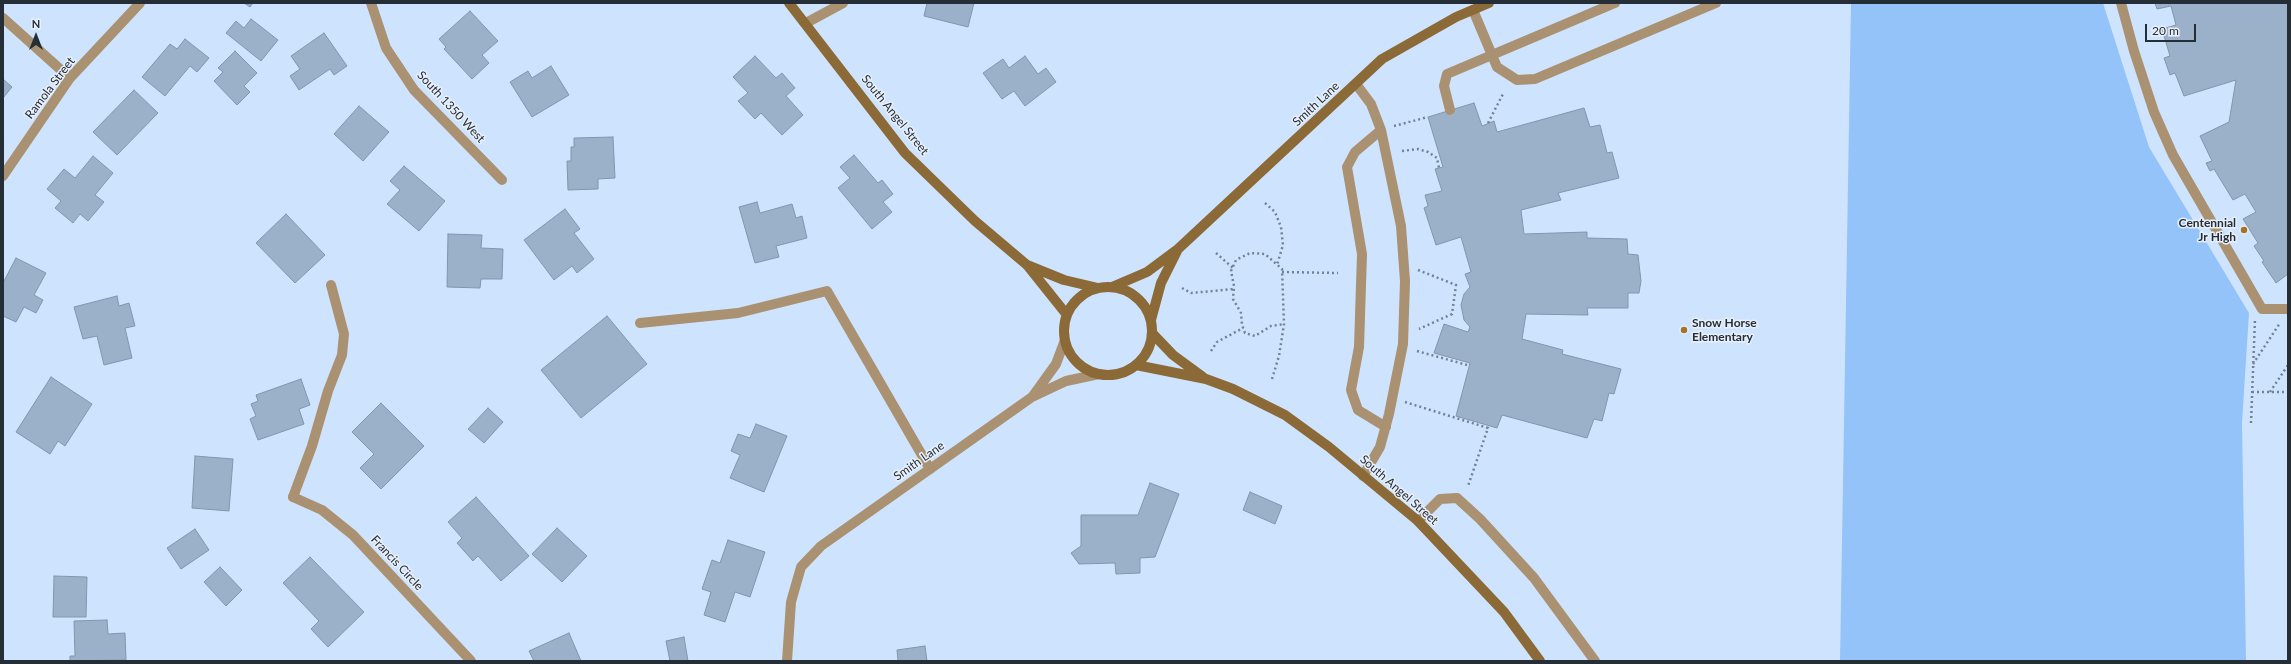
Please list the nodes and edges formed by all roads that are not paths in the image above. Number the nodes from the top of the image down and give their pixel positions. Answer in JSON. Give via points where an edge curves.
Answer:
{"nodes":[{"id":1,"x":140,"y":3,"type":"edge"},
{"id":2,"x":371,"y":3,"type":"edge"},
{"id":3,"x":789,"y":3,"type":"edge"},
{"id":4,"x":844,"y":3,"type":"edge"},
{"id":5,"x":1489,"y":3,"type":"edge"},
{"id":6,"x":1615,"y":3,"type":"edge"},
{"id":7,"x":1716,"y":3,"type":"edge"},
{"id":8,"x":2121,"y":3,"type":"edge"},
{"id":9,"x":1473,"y":10,"type":"junction"},
{"id":10,"x":3,"y":18,"type":"edge"},
{"id":11,"x":806,"y":23,"type":"junction"},
{"id":12,"x":1492,"y":54,"type":"junction"},
{"id":13,"x":70,"y":78,"type":"junction"},
{"id":14,"x":1356,"y":84,"type":"junction"},
{"id":15,"x":1450,"y":110,"type":"dead end"},
{"id":16,"x":1381,"y":130,"type":"junction"},
{"id":17,"x":3,"y":176,"type":"edge"},
{"id":18,"x":502,"y":180,"type":"dead end"},
{"id":19,"x":1178,"y":250,"type":"junction"},
{"id":20,"x":1028,"y":265,"type":"junction"},
{"id":21,"x":331,"y":285,"type":"dead end"},
{"id":22,"x":1112,"y":287,"type":"junction"},
{"id":23,"x":1098,"y":288,"type":"junction"},
{"id":24,"x":2286,"y":313,"type":"edge"},
{"id":25,"x":1067,"y":315,"type":"junction"},
{"id":26,"x":1151,"y":320,"type":"junction"},
{"id":27,"x":640,"y":323,"type":"dead end"},
{"id":28,"x":1152,"y":333,"type":"junction"},
{"id":29,"x":1065,"y":340,"type":"junction"},
{"id":30,"x":1136,"y":366,"type":"junction"},
{"id":31,"x":1099,"y":374,"type":"junction"},
{"id":32,"x":1206,"y":380,"type":"junction"},
{"id":33,"x":1032,"y":397,"type":"junction"},
{"id":34,"x":1386,"y":427,"type":"junction"},
{"id":35,"x":930,"y":469,"type":"junction"},
{"id":36,"x":1363,"y":476,"type":"junction"},
{"id":37,"x":1418,"y":521,"type":"junction"},
{"id":38,"x":472,"y":661,"type":"edge"},
{"id":39,"x":787,"y":661,"type":"edge"},
{"id":40,"x":1540,"y":661,"type":"edge"},
{"id":41,"x":1595,"y":661,"type":"edge"}],
"edges":[{"from":1,"to":13,"type":"street","name":"Ramola Street"},
{"from":2,"to":18,"type":"street","name":"South 1350 West","via":[[386,48],[414,90]]},
{"from":3,"to":11,"type":"street","name":"South Angel Street"},
{"from":4,"to":11,"type":"street"},
{"from":5,"to":9,"type":"street","name":"Smith Lane"},
{"from":6,"to":12,"type":"street"},
{"from":7,"to":12,"type":"street","via":[[1535,79],[1517,80],[1498,67]]},
{"from":8,"to":24,"type":"street","via":[[2154,112],[2173,155],[2262,309]]},
{"from":9,"to":12,"type":"street"},
{"from":9,"to":14,"type":"street","name":"Smith Lane","via":[[1382,59]]},
{"from":10,"to":13,"type":"street"},
{"from":11,"to":20,"type":"street","name":"South Angel Street","via":[[905,153],[975,221]]},
{"from":12,"to":15,"type":"street","via":[[1447,74],[1444,86]]},
{"from":13,"to":17,"type":"street","name":"Ramola Street"},
{"from":14,"to":16,"type":"street","via":[[1371,104]]},
{"from":14,"to":19,"type":"street","name":"Smith Lane"},
{"from":16,"to":34,"type":"street","via":[[1401,226],[1405,281],[1403,344]]},
{"from":16,"to":34,"type":"street","via":[[1355,152],[1347,167],[1362,254],[1359,347],[1351,390],[1358,410]]},
{"from":19,"to":22,"type":"street","name":"Smith Lane","via":[[1147,272]]},
{"from":19,"to":26,"type":"street","name":"Smith Lane","via":[[1161,282]]},
{"from":20,"to":23,"type":"street","name":"South Angel Street","via":[[1064,280]]},
{"from":20,"to":25,"type":"street","name":"South Angel Street"},
{"from":21,"to":38,"type":"street","name":"Francis Circle","via":[[344,334],[342,355],[293,497],[322,510],[353,534]]},
{"from":22,"to":23,"type":"street"},
{"from":22,"to":26,"type":"street","via":[[1126,291],[1138,299],[1146,308]]},
{"from":23,"to":25,"type":"street","via":[[1085,294]]},
{"from":25,"to":29,"type":"street"},
{"from":26,"to":28,"type":"street"},
{"from":27,"to":35,"type":"street","via":[[738,313],[827,291]]},
{"from":28,"to":30,"type":"street","via":[[1150,345]]},
{"from":28,"to":32,"type":"street","name":"South Angel Street","via":[[1172,355]]},
{"from":29,"to":31,"type":"street","via":[[1077,362],[1087,370]]},
{"from":29,"to":33,"type":"street","name":"Smith Lane","via":[[1056,364]]},
{"from":30,"to":31,"type":"street","via":[[1112,375]]},
{"from":30,"to":32,"type":"street","name":"South Angel Street"},
{"from":31,"to":33,"type":"street","name":"Smith Lane","via":[[1066,382]]},
{"from":32,"to":36,"type":"street","name":"South Angel Street","via":[[1233,389],[1285,415]]},
{"from":33,"to":35,"type":"street","name":"Smith Lane"},
{"from":34,"to":36,"type":"street","via":[[1380,447]]},
{"from":35,"to":39,"type":"street","name":"Smith Lane","via":[[821,546],[801,567],[792,602]]},
{"from":36,"to":37,"type":"street","name":"South Angel Street"},
{"from":37,"to":40,"type":"street","name":"South Angel Street","via":[[1504,612]]},
{"from":37,"to":41,"type":"street","via":[[1440,499],[1457,498],[1480,519],[1534,578]]}]}
